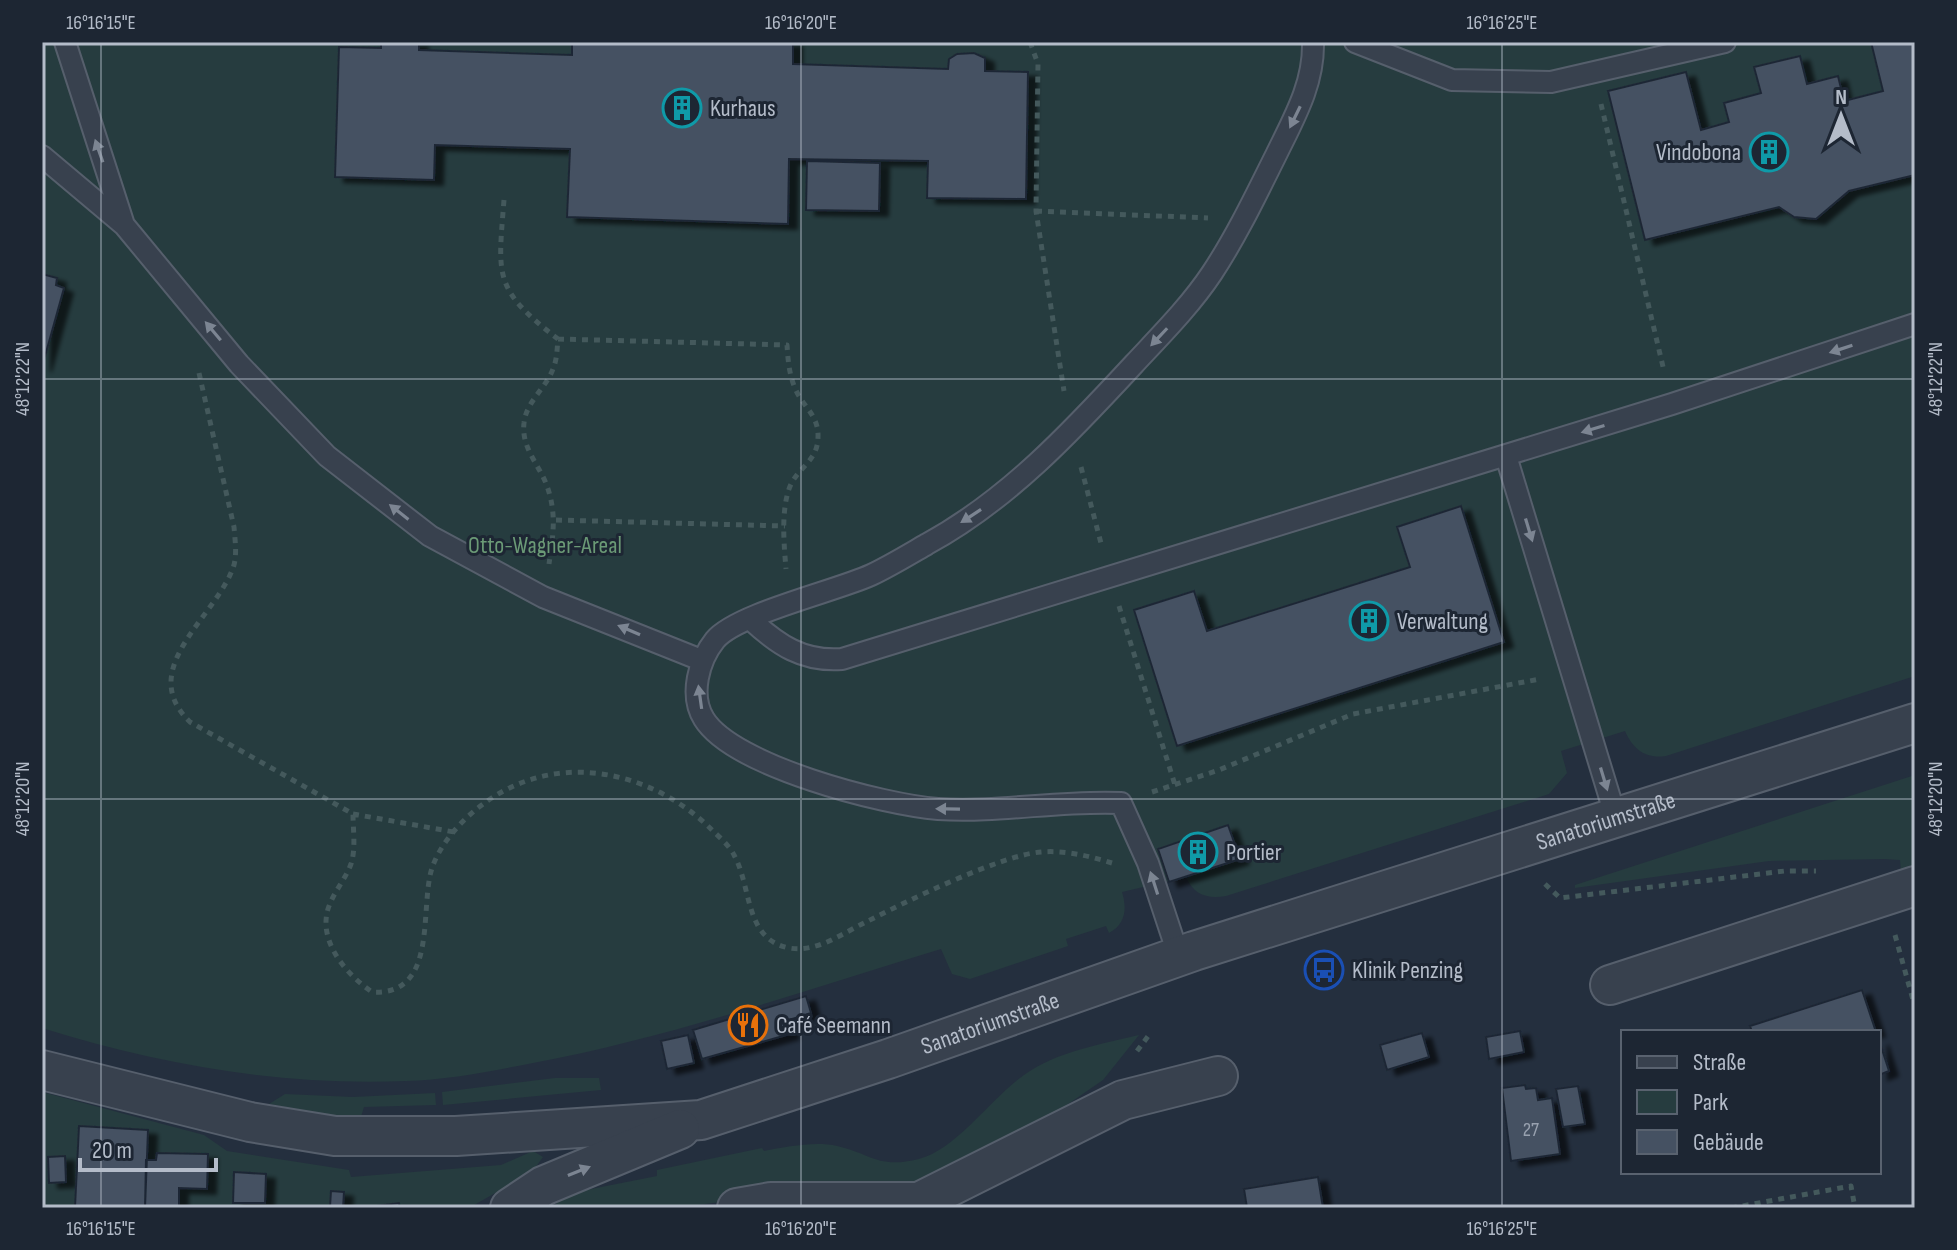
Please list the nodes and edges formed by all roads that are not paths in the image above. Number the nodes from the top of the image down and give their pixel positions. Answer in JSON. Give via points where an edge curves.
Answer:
{"nodes":[{"id":1,"x":65,"y":42,"type":"edge"},
{"id":2,"x":1313,"y":42,"type":"edge"},
{"id":3,"x":1355,"y":42,"type":"edge"},
{"id":4,"x":1725,"y":42,"type":"edge"},
{"id":5,"x":42,"y":156,"type":"edge"},
{"id":6,"x":124,"y":225,"type":"junction"},
{"id":7,"x":1915,"y":324,"type":"edge"},
{"id":8,"x":1506,"y":456,"type":"junction"},
{"id":9,"x":750,"y":619,"type":"junction"},
{"id":10,"x":701,"y":660,"type":"junction"},
{"id":11,"x":1915,"y":723,"type":"edge"},
{"id":12,"x":1616,"y":818,"type":"junction"},
{"id":13,"x":1900,"y":890,"type":"edge"},
{"id":14,"x":1179,"y":957,"type":"junction"},
{"id":15,"x":1610,"y":985,"type":"dead end"},
{"id":16,"x":42,"y":1070,"type":"edge"},
{"id":17,"x":1218,"y":1076,"type":"dead end"},
{"id":18,"x":701,"y":1120,"type":"junction"},
{"id":19,"x":510,"y":1208,"type":"edge"},
{"id":20,"x":737,"y":1208,"type":"edge"}],
"edges":[{"from":6,"to":1,"type":"lane","one_way":true},
{"from":2,"to":9,"type":"lane","one_way":true,"via":[[1307,93],[1245,219],[1173,321],[1071,432],[987,505],[932,542],[870,575]]},
{"from":3,"to":4,"type":"lane","via":[[1452,80],[1551,82]]},
{"from":5,"to":6,"type":"lane"},
{"from":10,"to":6,"type":"lane","one_way":true,"via":[[543,597],[430,536],[327,456],[239,364]]},
{"from":7,"to":8,"type":"lane","one_way":true},
{"from":8,"to":9,"type":"lane","via":[[842,659],[818,661],[795,653]]},
{"from":8,"to":12,"type":"lane","one_way":true},
{"from":9,"to":10,"type":"lane","via":[[718,636]]},
{"from":14,"to":10,"type":"lane","one_way":true,"via":[[1148,863],[1121,803],[1074,800],[1032,807],[937,809],[869,798],[800,778],[730,742],[704,719],[697,692]]},
{"from":11,"to":12,"type":"street","name":"Sanatoriumstraße"},
{"from":12,"to":14,"type":"street","name":"Sanatoriumstraße"},
{"from":13,"to":15,"type":"street"},
{"from":14,"to":18,"type":"street","name":"Sanatoriumstraße"},
{"from":16,"to":18,"type":"street","name":"Sanatoriumstraße","via":[[250,1122],[335,1136],[456,1136]]},
{"from":17,"to":20,"type":"street","via":[[1123,1100],[919,1202],[771,1202]]},
{"from":19,"to":18,"type":"street","one_way":true,"via":[[543,1186]]}]}
